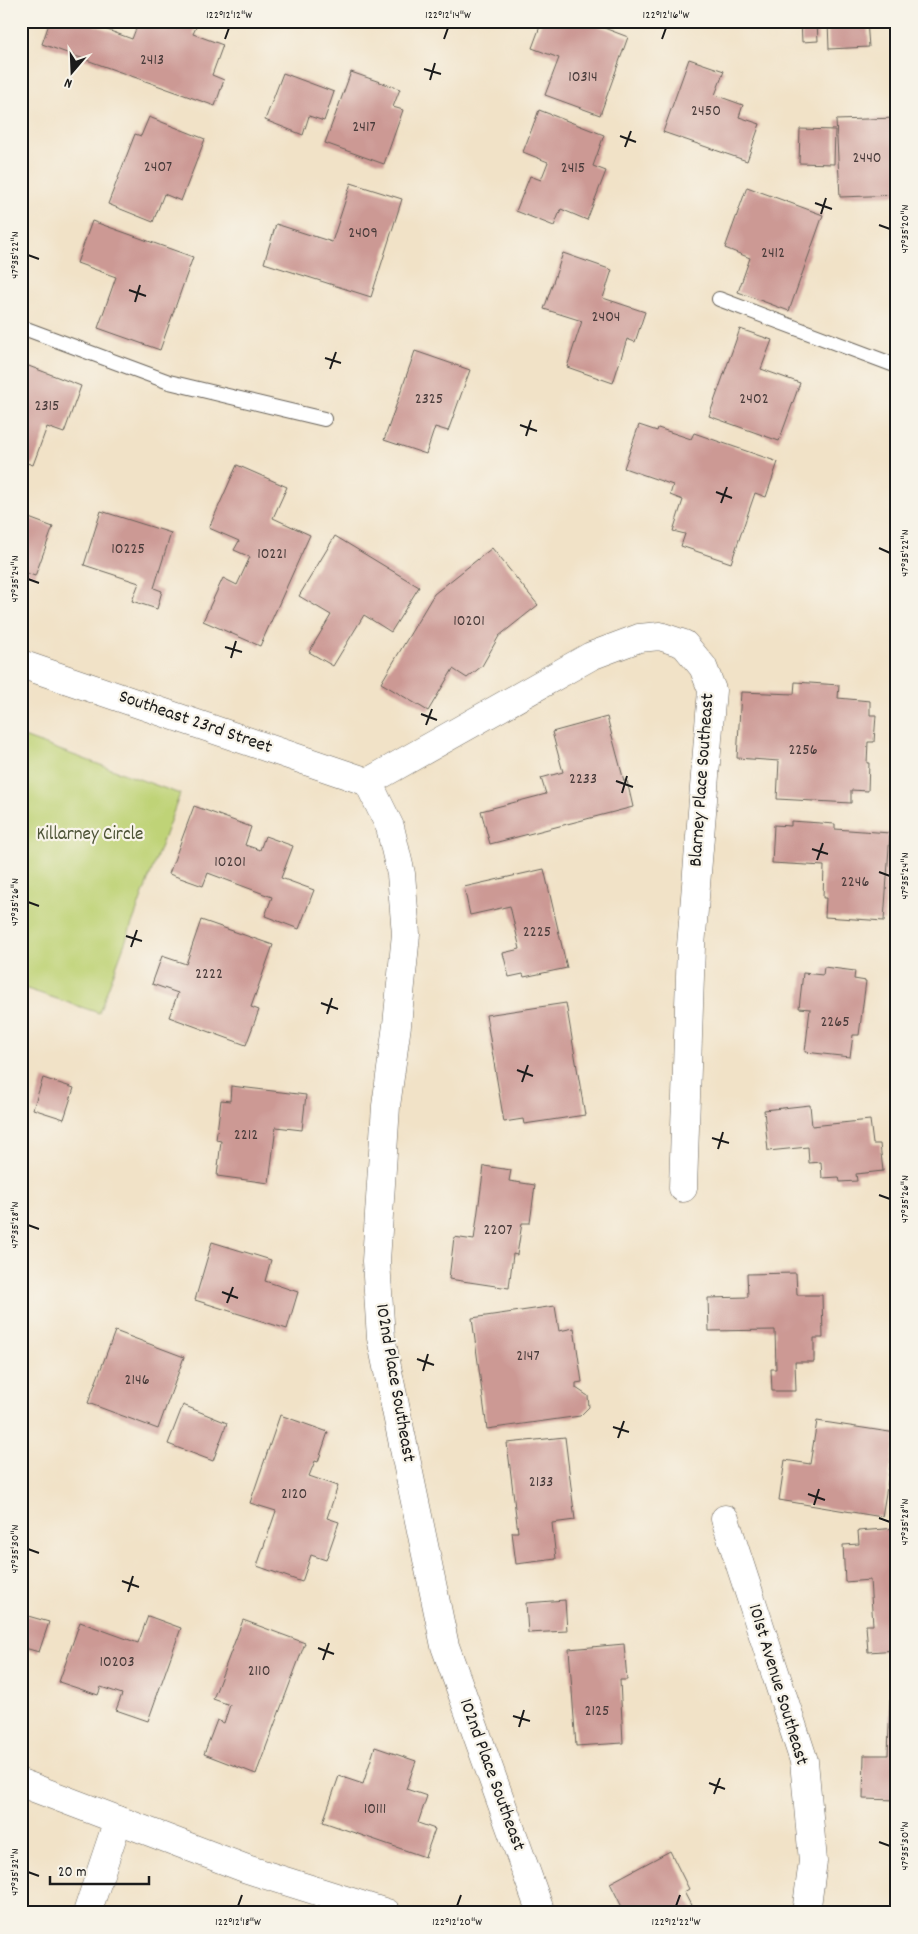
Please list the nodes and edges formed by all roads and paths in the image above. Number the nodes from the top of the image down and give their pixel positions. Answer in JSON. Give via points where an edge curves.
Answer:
{"nodes":[{"id":1,"x":719,"y":299,"type":"dead end"},
{"id":2,"x":21,"y":327,"type":"edge"},
{"id":3,"x":897,"y":366,"type":"edge"},
{"id":4,"x":324,"y":419,"type":"dead end"},
{"id":5,"x":21,"y":664,"type":"edge"},
{"id":6,"x":368,"y":782,"type":"junction"},
{"id":7,"x":683,"y":1188,"type":"dead end"},
{"id":8,"x":725,"y":1520,"type":"dead end"},
{"id":9,"x":21,"y":1784,"type":"edge"},
{"id":10,"x":118,"y":1820,"type":"junction"},
{"id":11,"x":87,"y":1913,"type":"edge"},
{"id":12,"x":387,"y":1913,"type":"edge"},
{"id":13,"x":541,"y":1913,"type":"edge"},
{"id":14,"x":806,"y":1913,"type":"edge"}],
"edges":[{"from":1,"to":3,"type":"lane"},
{"from":2,"to":4,"type":"lane","via":[[169,382]]},
{"from":5,"to":6,"type":"street","name":"Southeast 23rd Street"},
{"from":6,"to":7,"type":"street","name":"Blarney Place Southeast","via":[[591,656],[639,638],[660,636],[684,644],[703,667],[712,690],[691,946]]},
{"from":6,"to":13,"type":"street","name":"102nd Place Southeast","via":[[390,827],[401,874],[406,934],[386,1106],[376,1261],[382,1338],[445,1646]]},
{"from":8,"to":14,"type":"street","name":"101st Avenue Southeast","via":[[804,1761],[813,1860]]},
{"from":9,"to":10,"type":"street"},
{"from":10,"to":11,"type":"street"},
{"from":10,"to":12,"type":"street","via":[[247,1869]]}]}
